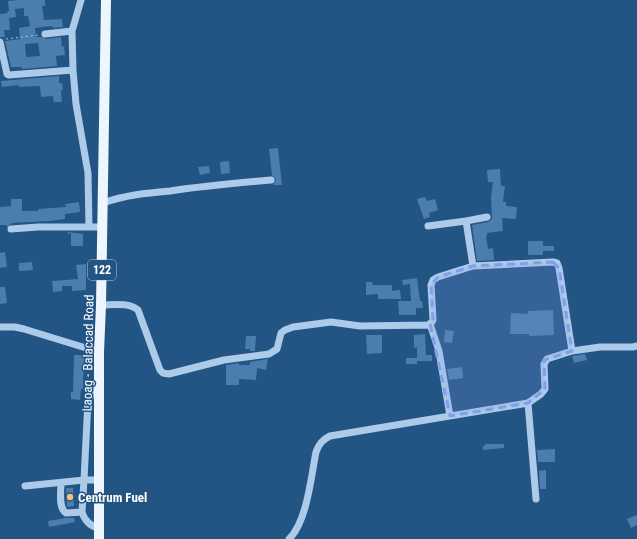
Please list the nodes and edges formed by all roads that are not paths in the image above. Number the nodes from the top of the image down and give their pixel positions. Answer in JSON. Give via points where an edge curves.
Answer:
{"nodes":[{"id":1,"x":81,"y":0,"type":"edge"},
{"id":2,"x":106,"y":0,"type":"edge"},
{"id":3,"x":72,"y":31,"type":"junction"},
{"id":4,"x":45,"y":34,"type":"road end"},
{"id":5,"x":0,"y":41,"type":"edge"},
{"id":6,"x":72,"y":70,"type":"junction"},
{"id":7,"x":271,"y":180,"type":"dead end"},
{"id":8,"x":103,"y":202,"type":"junction"},
{"id":9,"x":487,"y":217,"type":"dead end"},
{"id":10,"x":466,"y":220,"type":"junction"},
{"id":11,"x":428,"y":226,"type":"dead end"},
{"id":12,"x":89,"y":227,"type":"junction"},
{"id":13,"x":103,"y":227,"type":"junction"},
{"id":14,"x":10,"y":229,"type":"dead end"},
{"id":15,"x":473,"y":266,"type":"junction"},
{"id":16,"x":102,"y":305,"type":"junction"},
{"id":17,"x":430,"y":324,"type":"junction"},
{"id":18,"x":0,"y":327,"type":"edge"},
{"id":19,"x":637,"y":346,"type":"edge"},
{"id":20,"x":572,"y":351,"type":"junction"},
{"id":21,"x":100,"y":352,"type":"junction"},
{"id":22,"x":100,"y":382,"type":"junction"},
{"id":23,"x":528,"y":403,"type":"junction"},
{"id":24,"x":450,"y":416,"type":"junction"},
{"id":25,"x":84,"y":480,"type":"junction"},
{"id":26,"x":99,"y":480,"type":"junction"},
{"id":27,"x":61,"y":483,"type":"junction"},
{"id":28,"x":25,"y":486,"type":"dead end"},
{"id":29,"x":536,"y":499,"type":"dead end"},
{"id":30,"x":82,"y":512,"type":"junction"},
{"id":31,"x":99,"y":528,"type":"junction"},
{"id":32,"x":99,"y":539,"type":"edge"},
{"id":33,"x":288,"y":539,"type":"edge"}],
"edges":[{"from":1,"to":3,"type":"street"},
{"from":2,"to":8,"type":"main road","name":"Laoag - Balaccad Road","number":"122"},
{"from":3,"to":4,"type":"street"},
{"from":3,"to":6,"type":"street"},
{"from":5,"to":6,"type":"street","via":[[9,75]]},
{"from":6,"to":12,"type":"street","via":[[88,168]]},
{"from":7,"to":8,"type":"street","via":[[141,194]]},
{"from":8,"to":13,"type":"main road","name":"Laoag - Balaccad Road","number":"122"},
{"from":9,"to":10,"type":"street"},
{"from":10,"to":11,"type":"street"},
{"from":10,"to":15,"type":"street"},
{"from":12,"to":13,"type":"street"},
{"from":12,"to":14,"type":"street"},
{"from":13,"to":16,"type":"main road","name":"Laoag - Balaccad Road","number":"122"},
{"from":15,"to":17,"type":"street","via":[[433,280],[433,320]]},
{"from":15,"to":20,"type":"street","via":[[546,261],[557,264]]},
{"from":16,"to":17,"type":"street","via":[[128,305],[138,310],[160,370],[169,374],[224,360],[269,354],[277,349],[281,333],[293,327],[331,322],[360,326]]},
{"from":16,"to":21,"type":"main road","name":"Laoag - Balaccad Road","number":"122"},
{"from":17,"to":24,"type":"street","via":[[439,352]]},
{"from":18,"to":21,"type":"street","via":[[24,329]]},
{"from":19,"to":20,"type":"street"},
{"from":20,"to":23,"type":"street","via":[[545,361],[545,389]]},
{"from":21,"to":22,"type":"main road","name":"Laoag - Balaccad Road","number":"122"},
{"from":22,"to":25,"type":"street","via":[[88,400]]},
{"from":22,"to":26,"type":"main road","name":"Laoag - Balaccad Road","number":"122"},
{"from":23,"to":24,"type":"street"},
{"from":23,"to":29,"type":"street"},
{"from":24,"to":33,"type":"street","via":[[323,439],[316,452],[303,515]]},
{"from":25,"to":26,"type":"street"},
{"from":25,"to":27,"type":"street"},
{"from":25,"to":30,"type":"street"},
{"from":26,"to":31,"type":"main road","name":"Laoag - Balaccad Road","number":"122"},
{"from":27,"to":28,"type":"street"},
{"from":27,"to":30,"type":"street","via":[[64,512]]},
{"from":30,"to":31,"type":"street","via":[[88,523],[94,528]]},
{"from":31,"to":32,"type":"main road","name":"Laoag - Balaccad Road","number":"122"}]}
